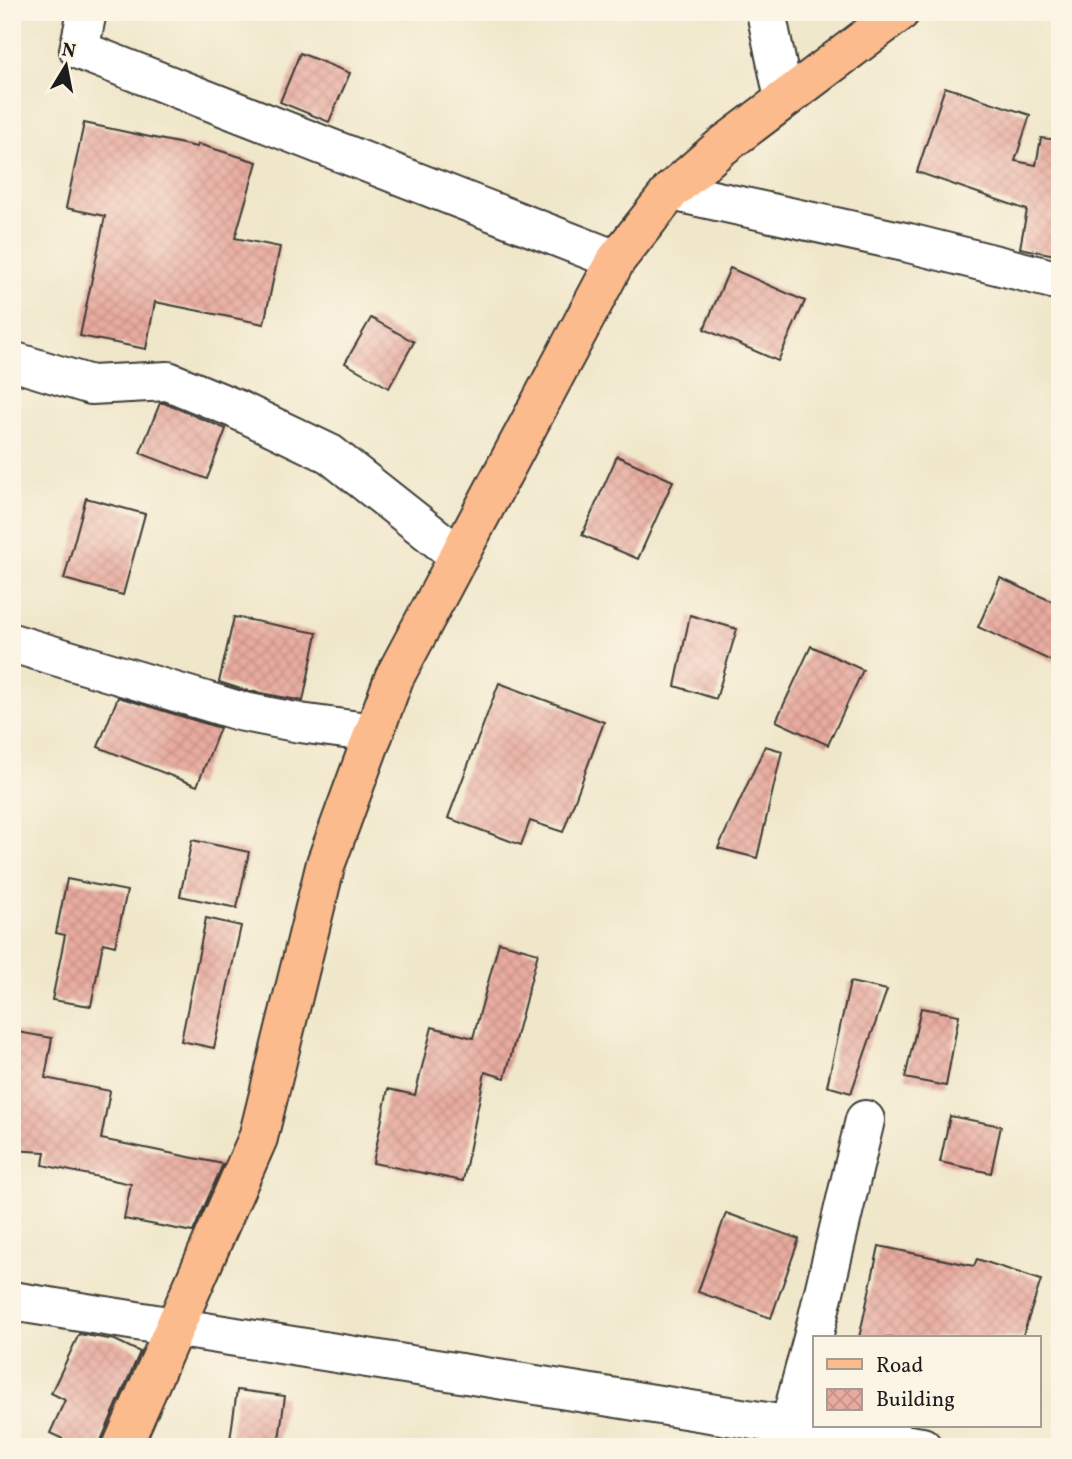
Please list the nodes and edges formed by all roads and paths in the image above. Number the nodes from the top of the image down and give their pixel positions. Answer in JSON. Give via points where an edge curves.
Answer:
{"nodes":[{"id":1,"x":86,"y":12,"type":"edge"},
{"id":2,"x":766,"y":12,"type":"edge"},
{"id":3,"x":900,"y":12,"type":"edge"},
{"id":4,"x":784,"y":99,"type":"junction"},
{"id":5,"x":671,"y":191,"type":"junction"},
{"id":6,"x":616,"y":260,"type":"junction"},
{"id":7,"x":1060,"y":281,"type":"edge"},
{"id":8,"x":12,"y":361,"type":"edge"},
{"id":9,"x":458,"y":556,"type":"junction"},
{"id":10,"x":12,"y":643,"type":"edge"},
{"id":11,"x":374,"y":733,"type":"junction"},
{"id":12,"x":865,"y":1120,"type":"dead end"},
{"id":13,"x":12,"y":1301,"type":"edge"},
{"id":14,"x":175,"y":1328,"type":"junction"},
{"id":15,"x":813,"y":1336,"type":"edge"},
{"id":16,"x":813,"y":1338,"type":"edge"},
{"id":17,"x":786,"y":1436,"type":"edge"},
{"id":18,"x":122,"y":1447,"type":"edge"},
{"id":19,"x":922,"y":1447,"type":"edge"}],
"edges":[{"from":1,"to":6,"type":"street","via":[[79,50]]},
{"from":2,"to":4,"type":"street"},
{"from":3,"to":4,"type":"main road"},
{"from":4,"to":5,"type":"main road"},
{"from":5,"to":6,"type":"main road"},
{"from":5,"to":7,"type":"street"},
{"from":6,"to":9,"type":"main road"},
{"from":8,"to":9,"type":"street","via":[[91,385],[168,381],[236,409],[330,453]]},
{"from":9,"to":11,"type":"main road","via":[[394,678]]},
{"from":10,"to":11,"type":"street","via":[[239,712]]},
{"from":11,"to":14,"type":"main road","via":[[326,863],[258,1138]]},
{"from":12,"to":15,"type":"street"},
{"from":13,"to":14,"type":"street"},
{"from":14,"to":17,"type":"street"},
{"from":14,"to":18,"type":"main road"},
{"from":16,"to":17,"type":"street"},
{"from":17,"to":19,"type":"street"}]}
